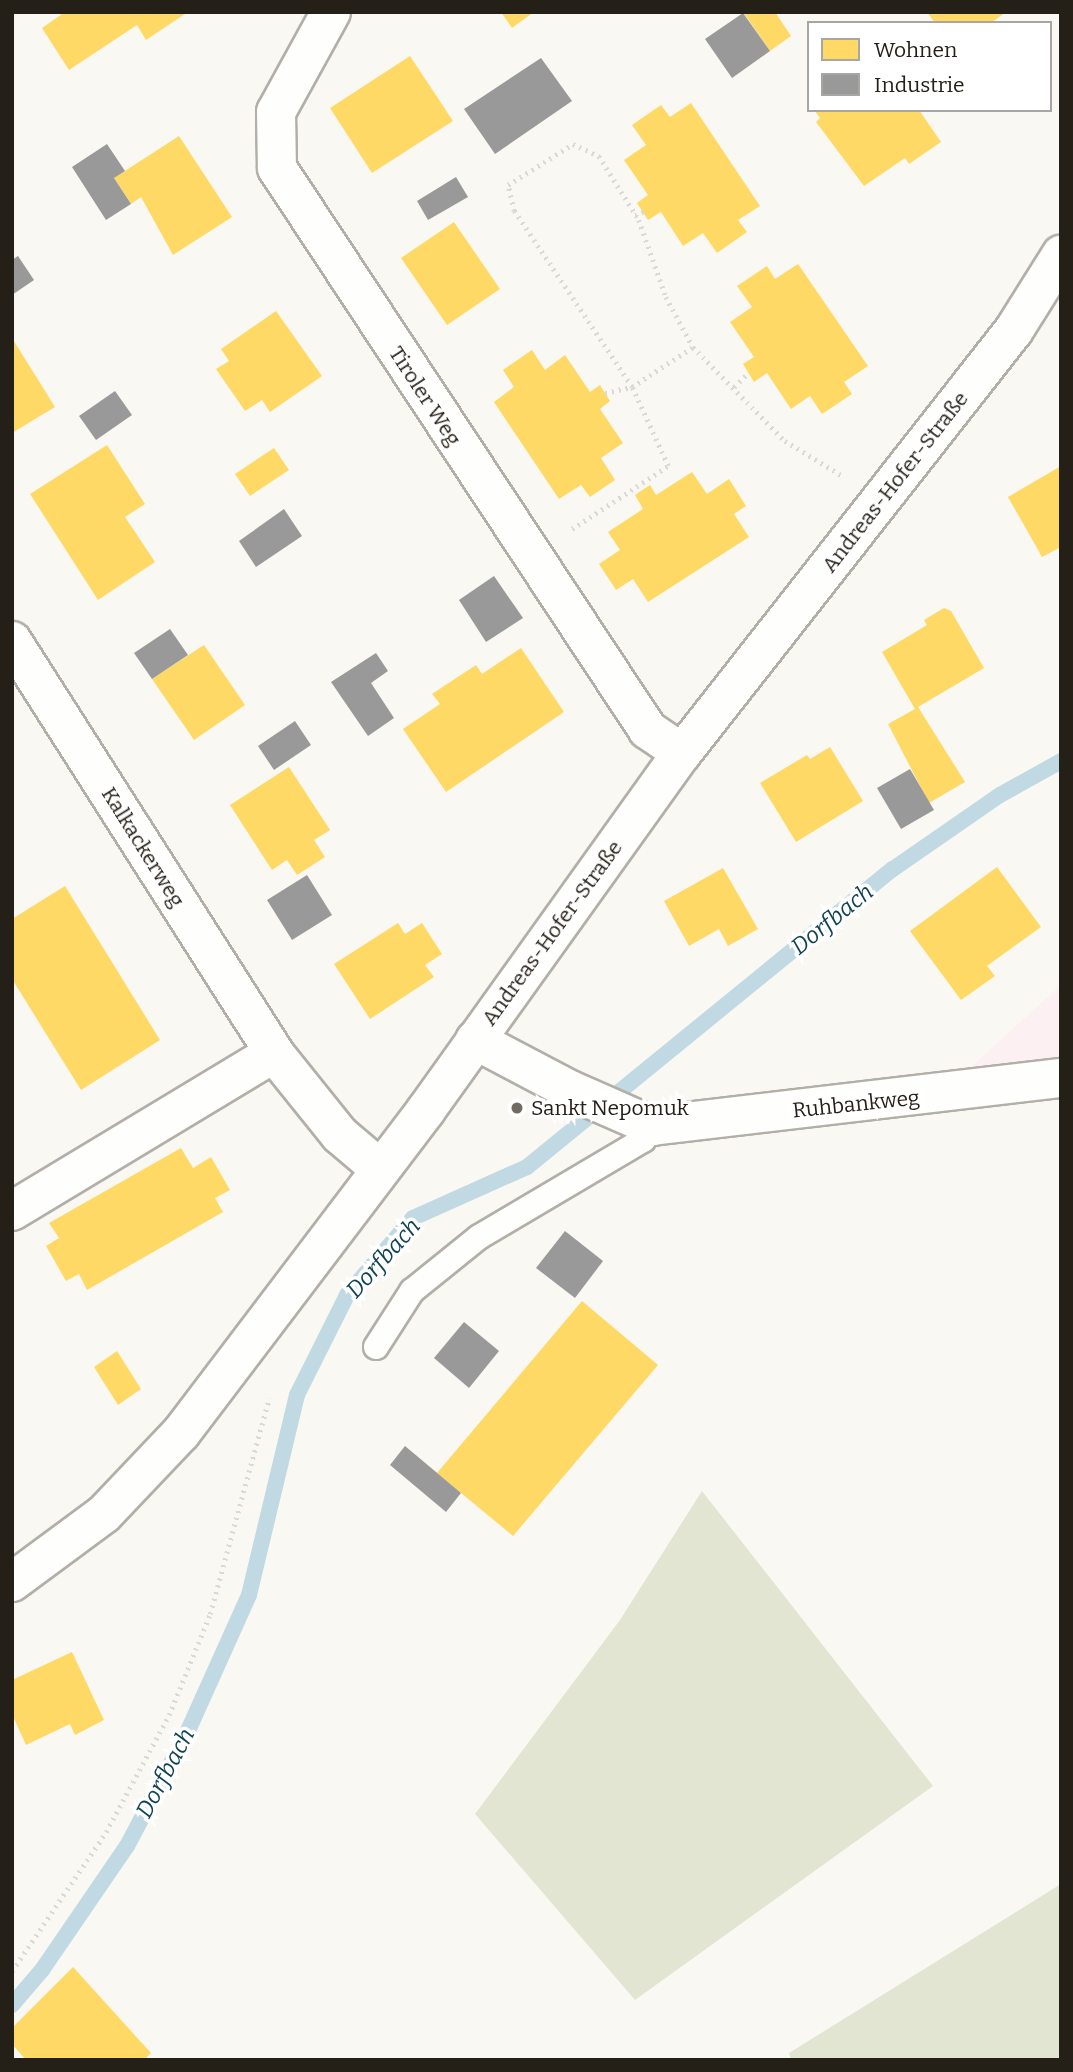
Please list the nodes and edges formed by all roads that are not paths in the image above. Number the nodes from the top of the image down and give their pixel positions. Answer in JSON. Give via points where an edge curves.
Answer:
{"nodes":[{"id":1,"x":331,"y":12,"type":"edge"},
{"id":2,"x":1061,"y":255,"type":"edge"},
{"id":3,"x":12,"y":641,"type":"edge"},
{"id":4,"x":681,"y":753,"type":"junction"},
{"id":5,"x":475,"y":1040,"type":"junction"},
{"id":6,"x":274,"y":1053,"type":"junction"},
{"id":7,"x":1061,"y":1078,"type":"edge"},
{"id":8,"x":643,"y":1123,"type":"junction"},
{"id":9,"x":379,"y":1168,"type":"junction"},
{"id":10,"x":12,"y":1211,"type":"edge"},
{"id":11,"x":376,"y":1347,"type":"dead end"},
{"id":12,"x":12,"y":1582,"type":"edge"}],
"edges":[{"from":1,"to":4,"type":"street","name":"Tiroler Weg","via":[[276,112],[277,168],[648,730]]},
{"from":2,"to":4,"type":"street","name":"Andreas-Hofer-Straße","via":[[1014,330]]},
{"from":3,"to":6,"type":"street","name":"Kalkackerweg"},
{"from":4,"to":5,"type":"street","name":"Andreas-Hofer-Straße"},
{"from":5,"to":8,"type":"street"},
{"from":5,"to":9,"type":"street","name":"Andreas-Hofer-Straße"},
{"from":6,"to":9,"type":"street","name":"Kalkackerweg","via":[[340,1135]]},
{"from":6,"to":10,"type":"street"},
{"from":7,"to":8,"type":"street","name":"Ruhbankweg"},
{"from":8,"to":11,"type":"lane","via":[[643,1140],[469,1245],[412,1291]]},
{"from":9,"to":12,"type":"street","name":"Andreas-Hofer-Straße","via":[[181,1433],[104,1514]]}]}
